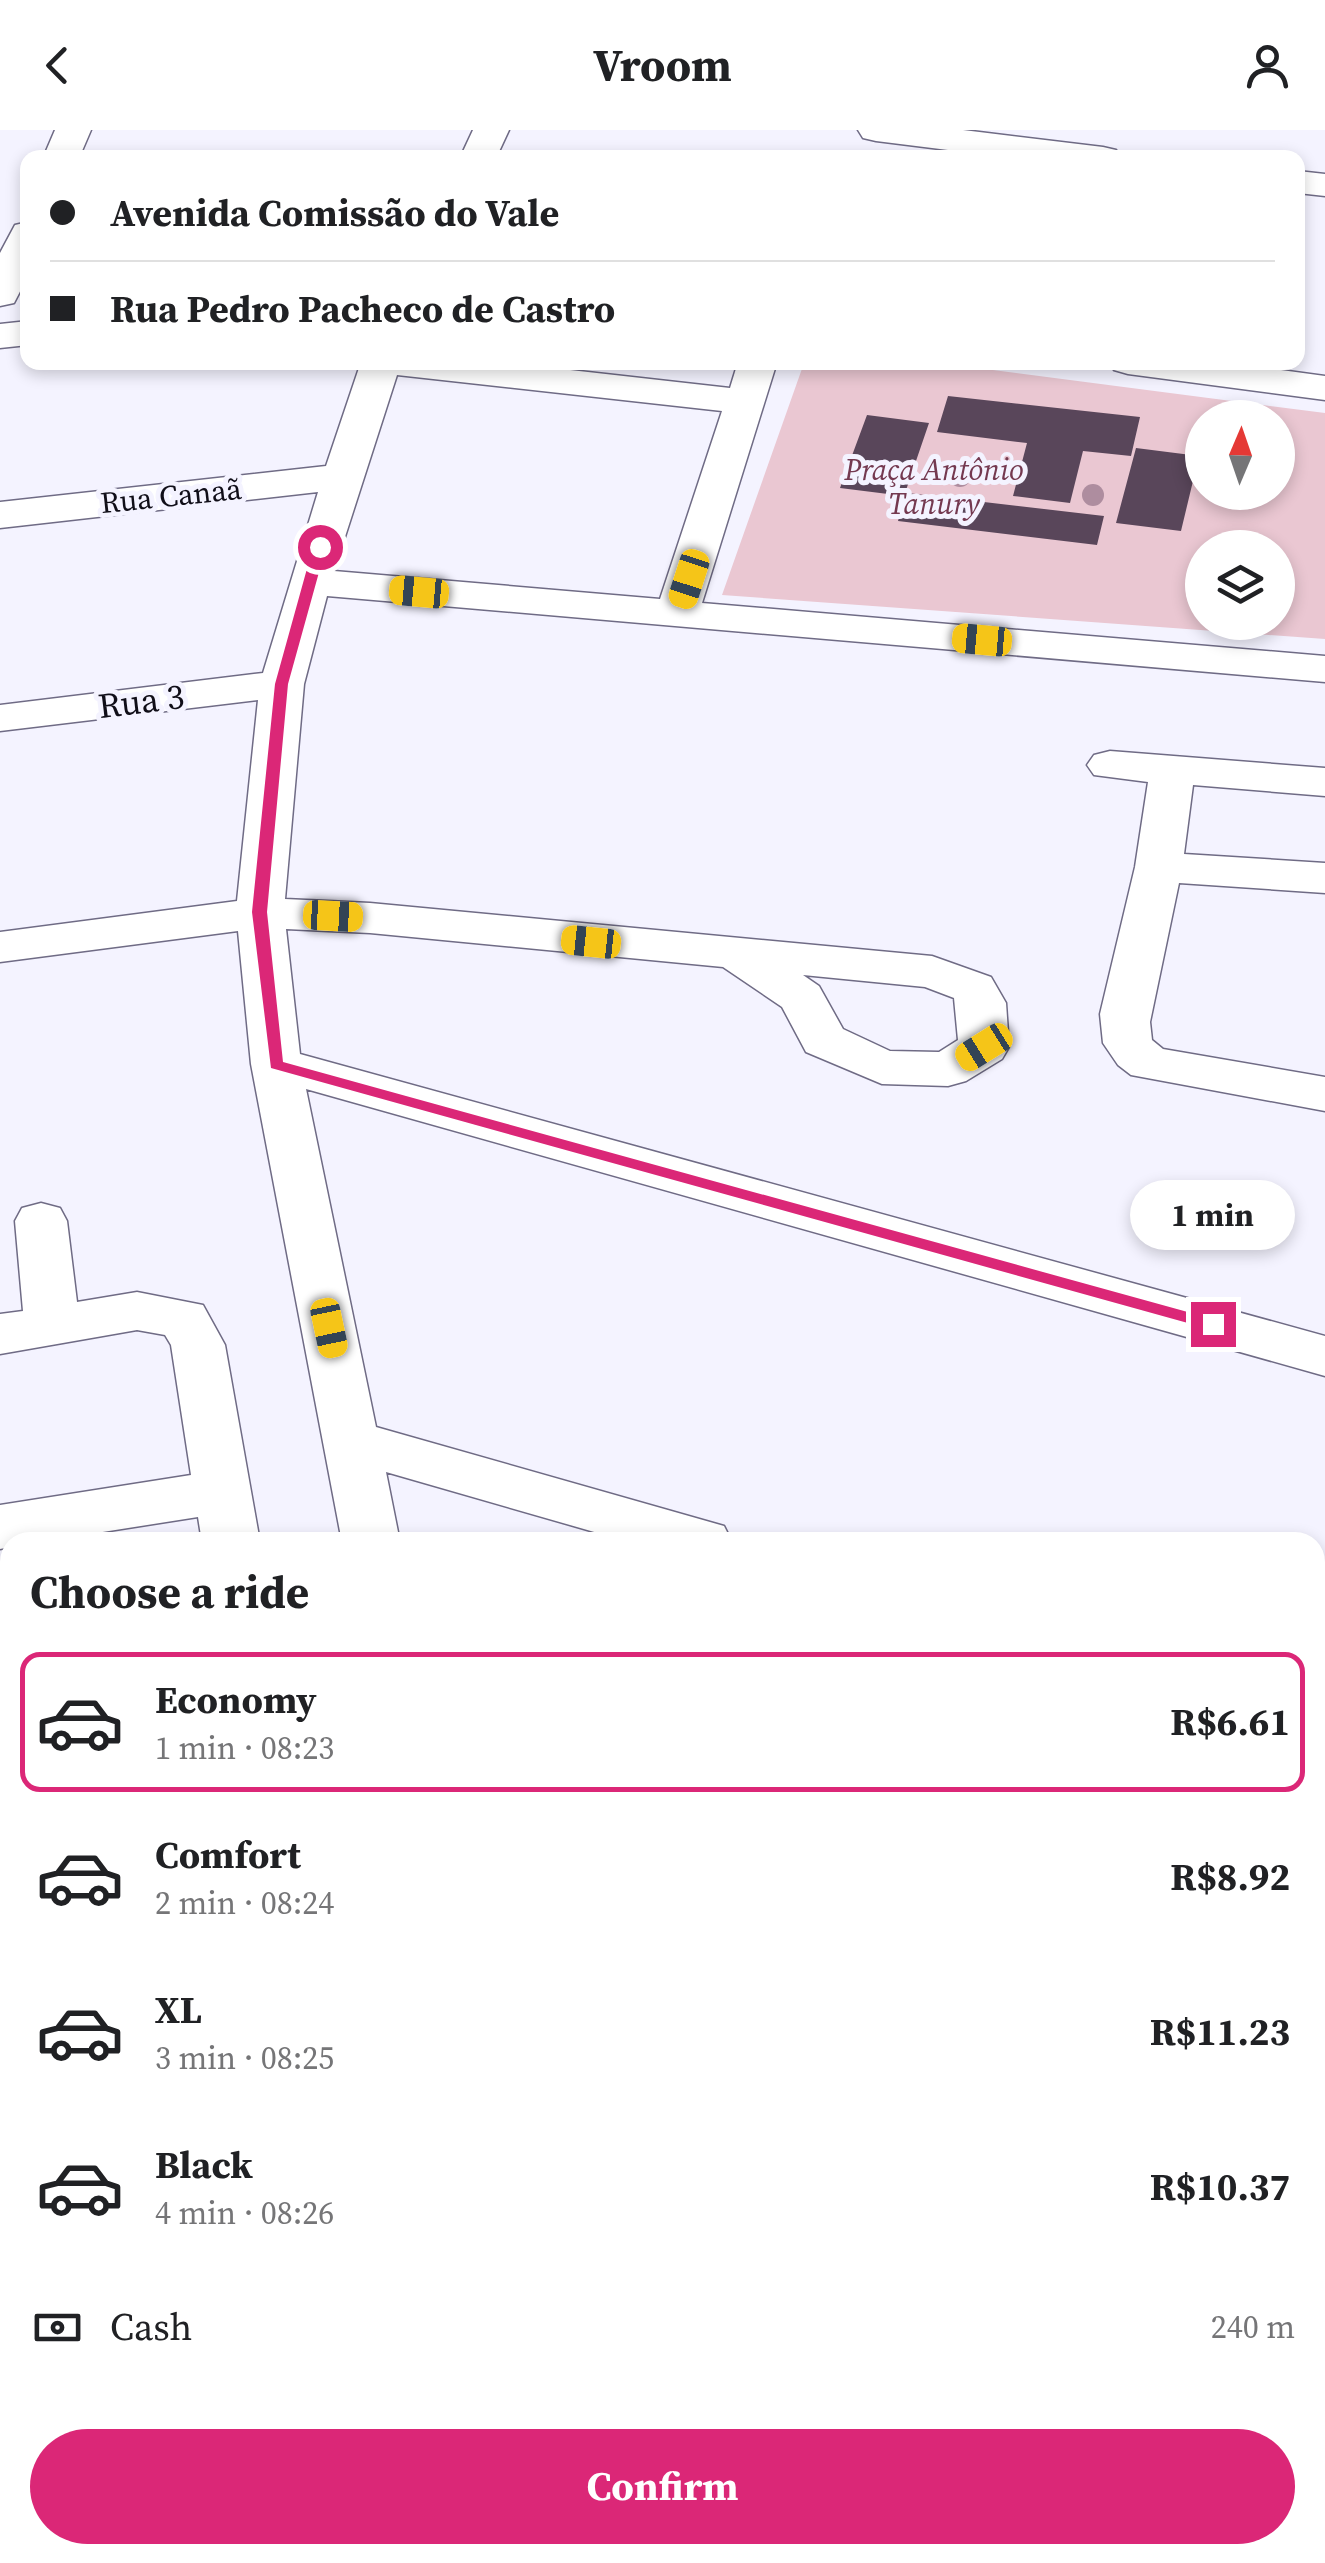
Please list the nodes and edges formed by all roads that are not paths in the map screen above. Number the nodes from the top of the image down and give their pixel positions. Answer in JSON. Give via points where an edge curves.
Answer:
{"nodes":[{"id":1,"x":876,"y":130,"type":"edge"},
{"id":2,"x":1039,"y":150,"type":"edge"},
{"id":3,"x":20,"y":251,"type":"edge"},
{"id":4,"x":0,"y":295,"type":"edge"},
{"id":5,"x":378,"y":370,"type":"edge"},
{"id":6,"x":461,"y":370,"type":"edge"},
{"id":7,"x":756,"y":370,"type":"edge"},
{"id":8,"x":1189,"y":370,"type":"edge"},
{"id":9,"x":1325,"y":388,"type":"edge"},
{"id":10,"x":746,"y":402,"type":"junction"},
{"id":11,"x":341,"y":477,"type":"junction"},
{"id":12,"x":0,"y":515,"type":"edge"},
{"id":13,"x":308,"y":582,"type":"junction"},
{"id":14,"x":677,"y":614,"type":"junction"},
{"id":15,"x":1325,"y":670,"type":"edge"},
{"id":16,"x":282,"y":684,"type":"junction"},
{"id":17,"x":0,"y":718,"type":"edge"},
{"id":18,"x":1110,"y":765,"type":"dead end"},
{"id":19,"x":1172,"y":772,"type":"junction"},
{"id":20,"x":1325,"y":782,"type":"edge"},
{"id":21,"x":1158,"y":867,"type":"junction"},
{"id":22,"x":1325,"y":878,"type":"edge"},
{"id":23,"x":260,"y":912,"type":"junction"},
{"id":24,"x":0,"y":947,"type":"edge"},
{"id":25,"x":738,"y":955,"type":"dead end"},
{"id":26,"x":276,"y":1064,"type":"junction"},
{"id":27,"x":1325,"y":1094,"type":"edge"},
{"id":28,"x":41,"y":1221,"type":"dead end"},
{"id":29,"x":26,"y":1330,"type":"edge"},
{"id":30,"x":1325,"y":1356,"type":"edge"},
{"id":31,"x":352,"y":1441,"type":"junction"},
{"id":32,"x":227,"y":1517,"type":"edge"},
{"id":33,"x":0,"y":1527,"type":"edge"},
{"id":34,"x":368,"y":1532,"type":"edge"},
{"id":35,"x":668,"y":1532,"type":"edge"}],
"edges":[{"from":1,"to":2,"type":"street"},
{"from":3,"to":4,"type":"street"},
{"from":5,"to":11,"type":"street"},
{"from":6,"to":10,"type":"street"},
{"from":7,"to":10,"type":"street"},
{"from":8,"to":9,"type":"street"},
{"from":10,"to":14,"type":"street"},
{"from":11,"to":12,"type":"street","name":"Rua Canaã"},
{"from":11,"to":13,"type":"street"},
{"from":13,"to":14,"type":"street"},
{"from":13,"to":16,"type":"street"},
{"from":14,"to":15,"type":"street"},
{"from":16,"to":17,"type":"street","name":"Rua 3"},
{"from":16,"to":23,"type":"street"},
{"from":18,"to":19,"type":"street"},
{"from":19,"to":20,"type":"street"},
{"from":19,"to":21,"type":"street"},
{"from":21,"to":22,"type":"street"},
{"from":21,"to":27,"type":"street","via":[[1125,1014],[1130,1049],[1149,1064]]},
{"from":23,"to":24,"type":"street"},
{"from":23,"to":25,"type":"street"},
{"from":23,"to":26,"type":"street"},
{"from":26,"to":30,"type":"street"},
{"from":26,"to":31,"type":"street"},
{"from":28,"to":29,"type":"street"},
{"from":29,"to":32,"type":"street","via":[[137,1311],[184,1318],[198,1345]]},
{"from":31,"to":34,"type":"street"},
{"from":31,"to":35,"type":"street"},
{"from":32,"to":33,"type":"street"}]}
